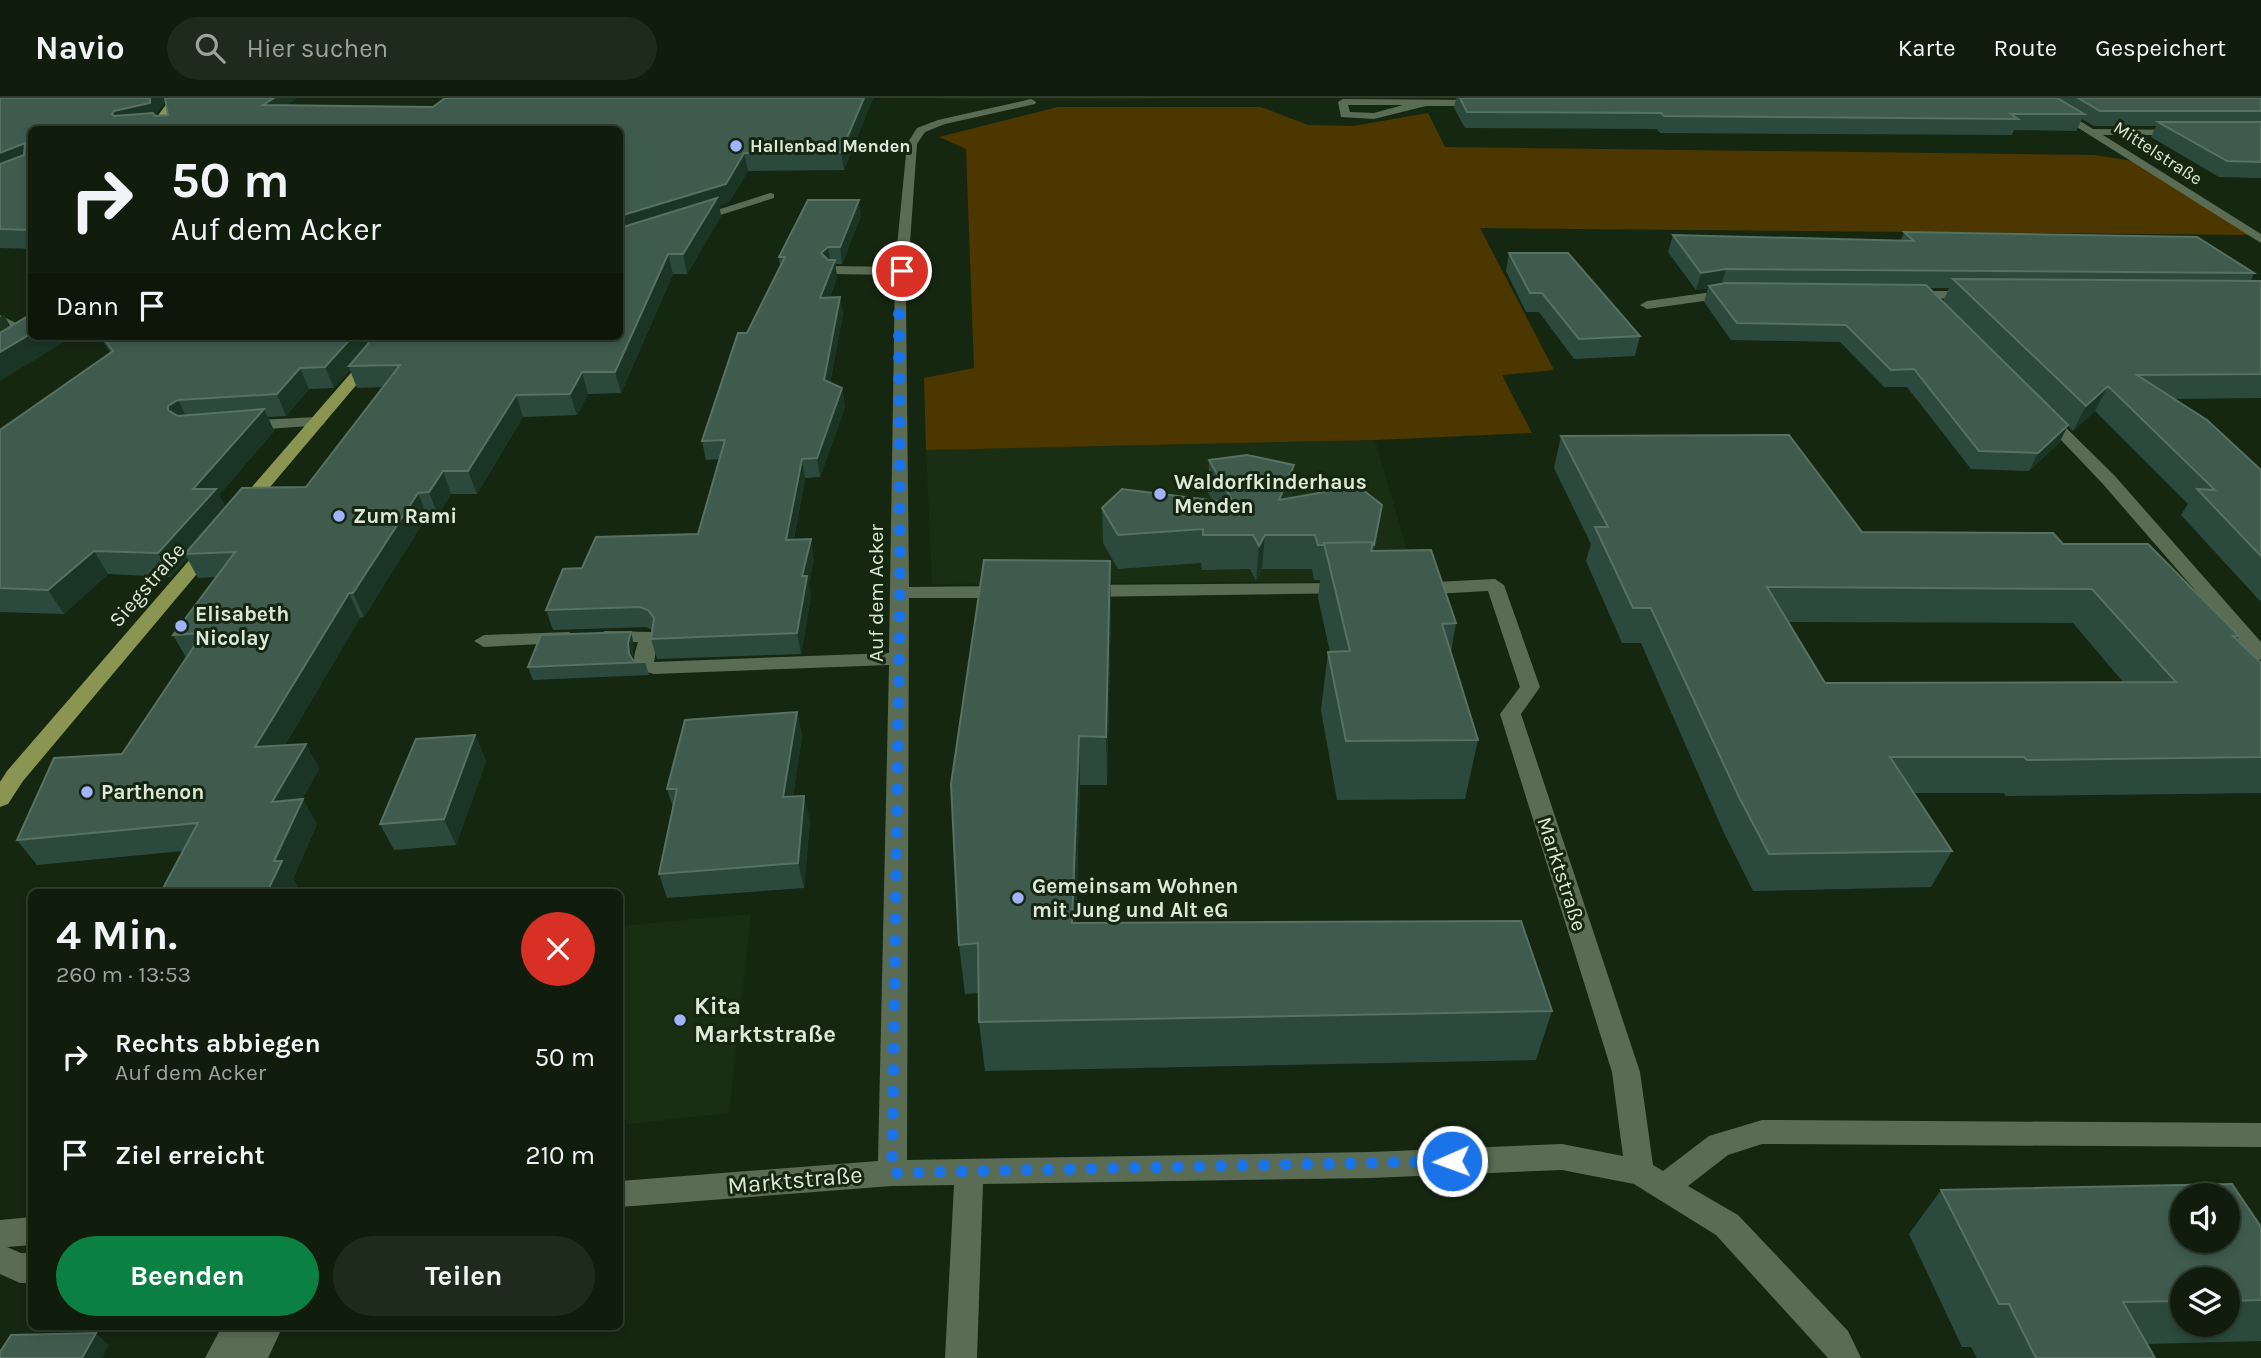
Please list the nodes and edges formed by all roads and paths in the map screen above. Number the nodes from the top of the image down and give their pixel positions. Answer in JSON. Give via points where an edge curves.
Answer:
{"nodes":[{"id":1,"x":176,"y":98,"type":"edge"},
{"id":2,"x":2036,"y":98,"type":"edge"},
{"id":3,"x":1031,"y":102,"type":"dead end"},
{"id":4,"x":1428,"y":103,"type":"junction"},
{"id":5,"x":1492,"y":103,"type":"edge"},
{"id":6,"x":2021,"y":106,"type":"edge"},
{"id":7,"x":2048,"y":106,"type":"junction"},
{"id":8,"x":153,"y":125,"type":"edge"},
{"id":9,"x":160,"y":126,"type":"edge"},
{"id":10,"x":167,"y":126,"type":"edge"},
{"id":11,"x":2093,"y":132,"type":"junction"},
{"id":12,"x":2192,"y":132,"type":"edge"},
{"id":13,"x":770,"y":196,"type":"dead end"},
{"id":14,"x":682,"y":223,"type":"edge"},
{"id":15,"x":2261,"y":239,"type":"edge"},
{"id":16,"x":832,"y":270,"type":"edge"},
{"id":17,"x":902,"y":271,"type":"junction"},
{"id":18,"x":1748,"y":293,"type":"edge"},
{"id":19,"x":1898,"y":295,"type":"edge"},
{"id":20,"x":1925,"y":295,"type":"junction"},
{"id":21,"x":1992,"y":295,"type":"edge"},
{"id":22,"x":1647,"y":305,"type":"dead end"},
{"id":23,"x":1944,"y":314,"type":"edge"},
{"id":24,"x":0,"y":319,"type":"edge"},
{"id":25,"x":28,"y":334,"type":"edge"},
{"id":26,"x":28,"y":338,"type":"edge"},
{"id":27,"x":380,"y":340,"type":"edge"},
{"id":28,"x":0,"y":356,"type":"edge"},
{"id":29,"x":2031,"y":401,"type":"edge"},
{"id":30,"x":317,"y":422,"type":"junction"},
{"id":31,"x":230,"y":427,"type":"edge"},
{"id":32,"x":1363,"y":589,"type":"edge"},
{"id":33,"x":1391,"y":589,"type":"edge"},
{"id":34,"x":1058,"y":591,"type":"edge"},
{"id":35,"x":1017,"y":592,"type":"edge"},
{"id":36,"x":900,"y":593,"type":"junction"},
{"id":37,"x":484,"y":641,"type":"dead end"},
{"id":38,"x":2261,"y":654,"type":"edge"},
{"id":39,"x":899,"y":659,"type":"junction"},
{"id":40,"x":0,"y":799,"type":"edge"},
{"id":41,"x":2261,"y":1135,"type":"edge"},
{"id":42,"x":969,"y":1171,"type":"junction"},
{"id":43,"x":892,"y":1173,"type":"junction"},
{"id":44,"x":1652,"y":1179,"type":"junction"},
{"id":45,"x":623,"y":1194,"type":"edge"},
{"id":46,"x":28,"y":1231,"type":"edge"},
{"id":47,"x":0,"y":1234,"type":"edge"},
{"id":48,"x":0,"y":1259,"type":"edge"},
{"id":49,"x":28,"y":1268,"type":"edge"},
{"id":50,"x":238,"y":1330,"type":"edge"},
{"id":51,"x":265,"y":1330,"type":"edge"},
{"id":52,"x":221,"y":1358,"type":"edge"},
{"id":53,"x":251,"y":1358,"type":"edge"},
{"id":54,"x":961,"y":1358,"type":"edge"},
{"id":55,"x":1846,"y":1358,"type":"edge"}],
"edges":[{"from":1,"to":10,"type":"main road","via":[[164,114]]},
{"from":2,"to":7,"type":"street","name":"Mittelstraße"},
{"from":3,"to":17,"type":"street","name":"Auf dem Acker","via":[[921,130],[912,144]]},
{"from":4,"to":4,"type":"street","via":[[1416,102],[1343,102],[1345,115],[1374,116]]},
{"from":4,"to":5,"type":"street"},
{"from":6,"to":7,"type":"street"},
{"from":7,"to":11,"type":"street","name":"Mittelstraße"},
{"from":8,"to":9,"type":"street"},
{"from":11,"to":12,"type":"street"},
{"from":11,"to":15,"type":"street","name":"Mittelstraße"},
{"from":13,"to":14,"type":"street"},
{"from":16,"to":17,"type":"street"},
{"from":17,"to":36,"type":"street","name":"Auf dem Acker"},
{"from":18,"to":22,"type":"street"},
{"from":19,"to":20,"type":"street"},
{"from":20,"to":21,"type":"street"},
{"from":20,"to":23,"type":"street"},
{"from":24,"to":25,"type":"street"},
{"from":26,"to":28,"type":"street"},
{"from":27,"to":30,"type":"main road","name":"Siegstraße","via":[[369,361]]},
{"from":29,"to":38,"type":"street","via":[[2108,479]]},
{"from":30,"to":31,"type":"street"},
{"from":30,"to":40,"type":"main road","name":"Siegstraße","via":[[15,775]]},
{"from":32,"to":34,"type":"street"},
{"from":33,"to":44,"type":"street","name":"Marktstraße","via":[[1495,585],[1530,687],[1510,714],[1626,1072]]},
{"from":35,"to":36,"type":"street"},
{"from":36,"to":39,"type":"street","name":"Auf dem Acker"},
{"from":37,"to":39,"type":"street","via":[[645,636],[643,659],[645,666],[654,668]]},
{"from":39,"to":43,"type":"street","name":"Auf dem Acker"},
{"from":41,"to":44,"type":"street","via":[[1762,1132],[1719,1145]]},
{"from":42,"to":43,"type":"street","name":"Marktstraße"},
{"from":42,"to":44,"type":"street","name":"Marktstraße","via":[[1562,1157]]},
{"from":42,"to":54,"type":"street"},
{"from":43,"to":45,"type":"street","name":"Marktstraße"},
{"from":44,"to":55,"type":"street","name":"Marktstraße","via":[[1727,1224],[1837,1342]]},
{"from":46,"to":47,"type":"street"},
{"from":48,"to":49,"type":"street"},
{"from":50,"to":52,"type":"street"},
{"from":51,"to":53,"type":"street"}]}
